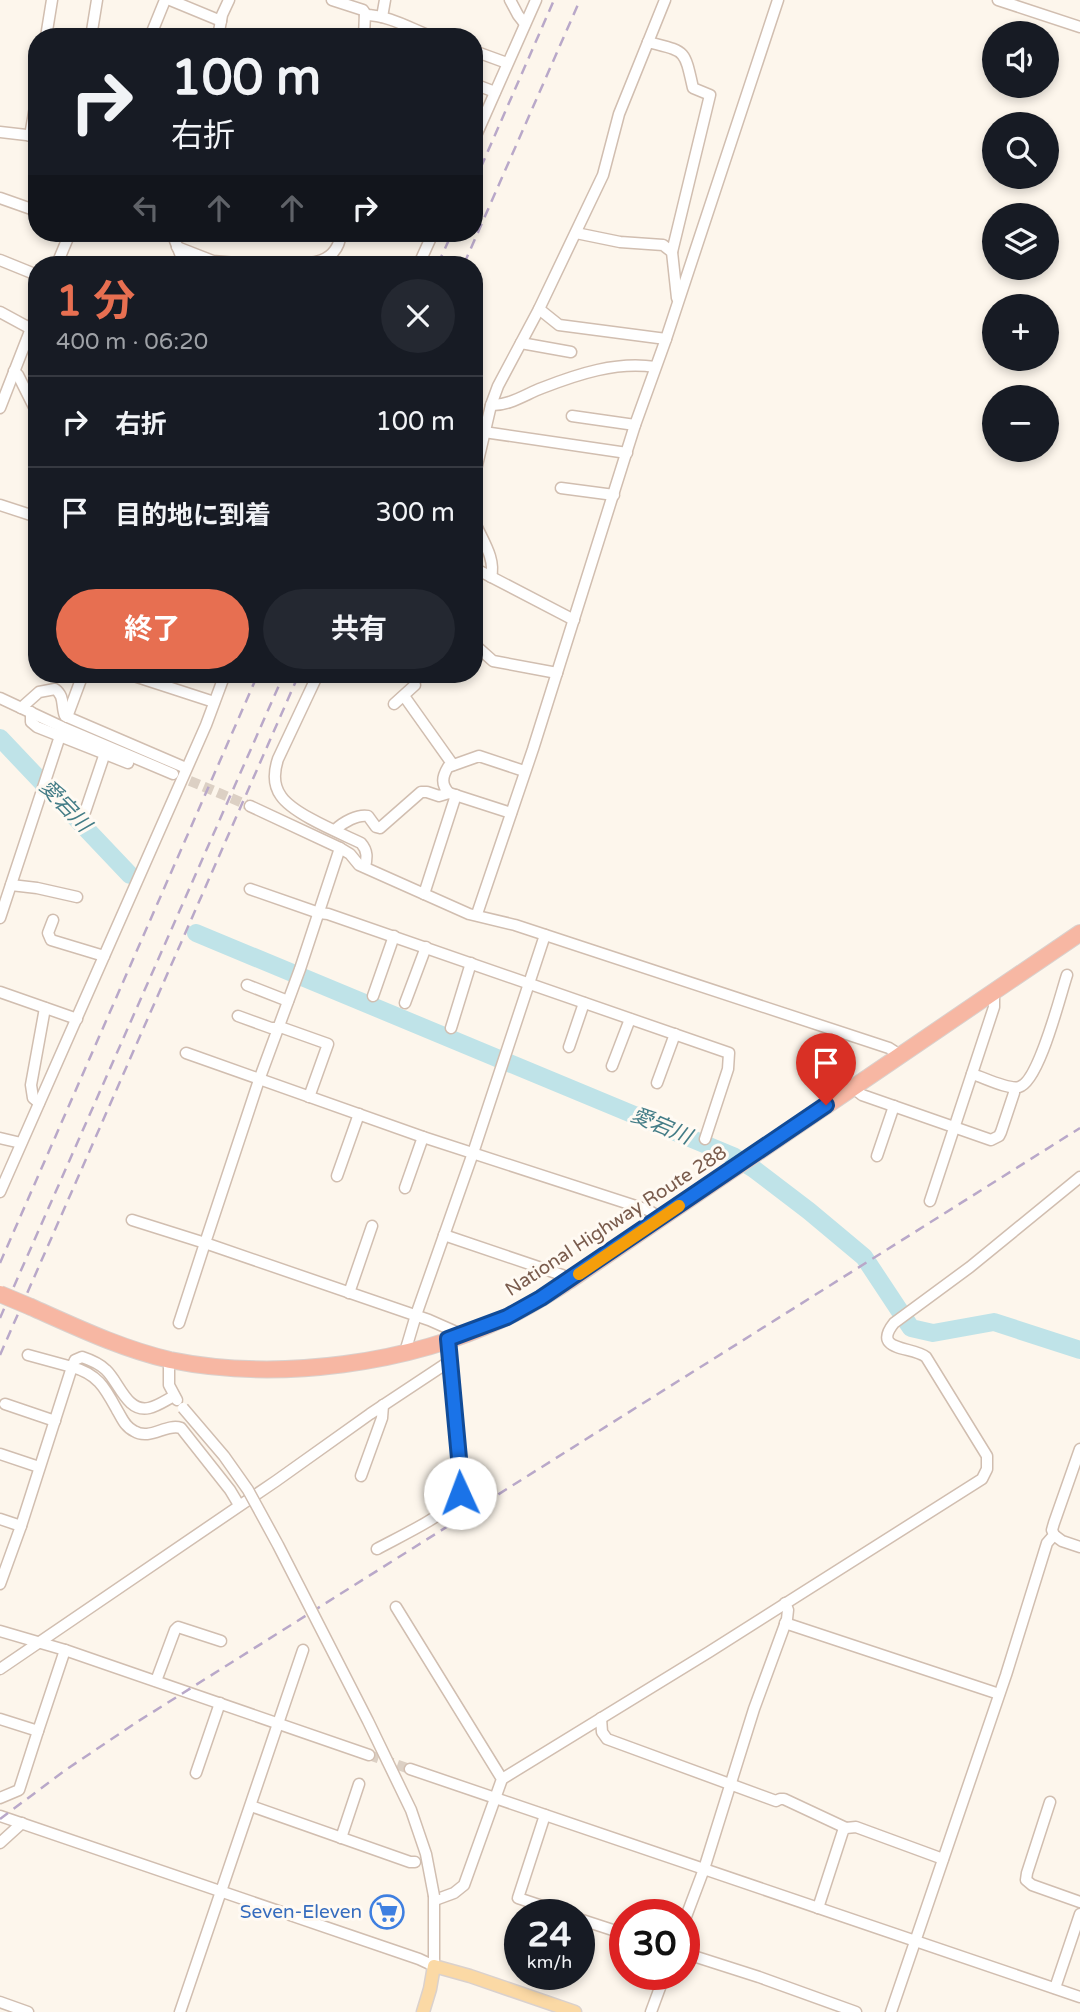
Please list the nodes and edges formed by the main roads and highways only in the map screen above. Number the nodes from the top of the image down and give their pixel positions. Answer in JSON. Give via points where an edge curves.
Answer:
{"nodes":[{"id":1,"x":1078,"y":939,"type":"edge"},
{"id":2,"x":0,"y":1294,"type":"edge"},
{"id":3,"x":423,"y":2012,"type":"edge"},
{"id":4,"x":575,"y":2012,"type":"edge"}],
"edges":[{"from":1,"to":2,"type":"highway","name":"National Highway Route 288","bridge":true,"via":[[569,1281],[507,1317],[455,1337],[336,1365],[253,1369],[169,1359],[113,1343]]},
{"from":3,"to":4,"type":"main road","via":[[434,1966]]}]}
